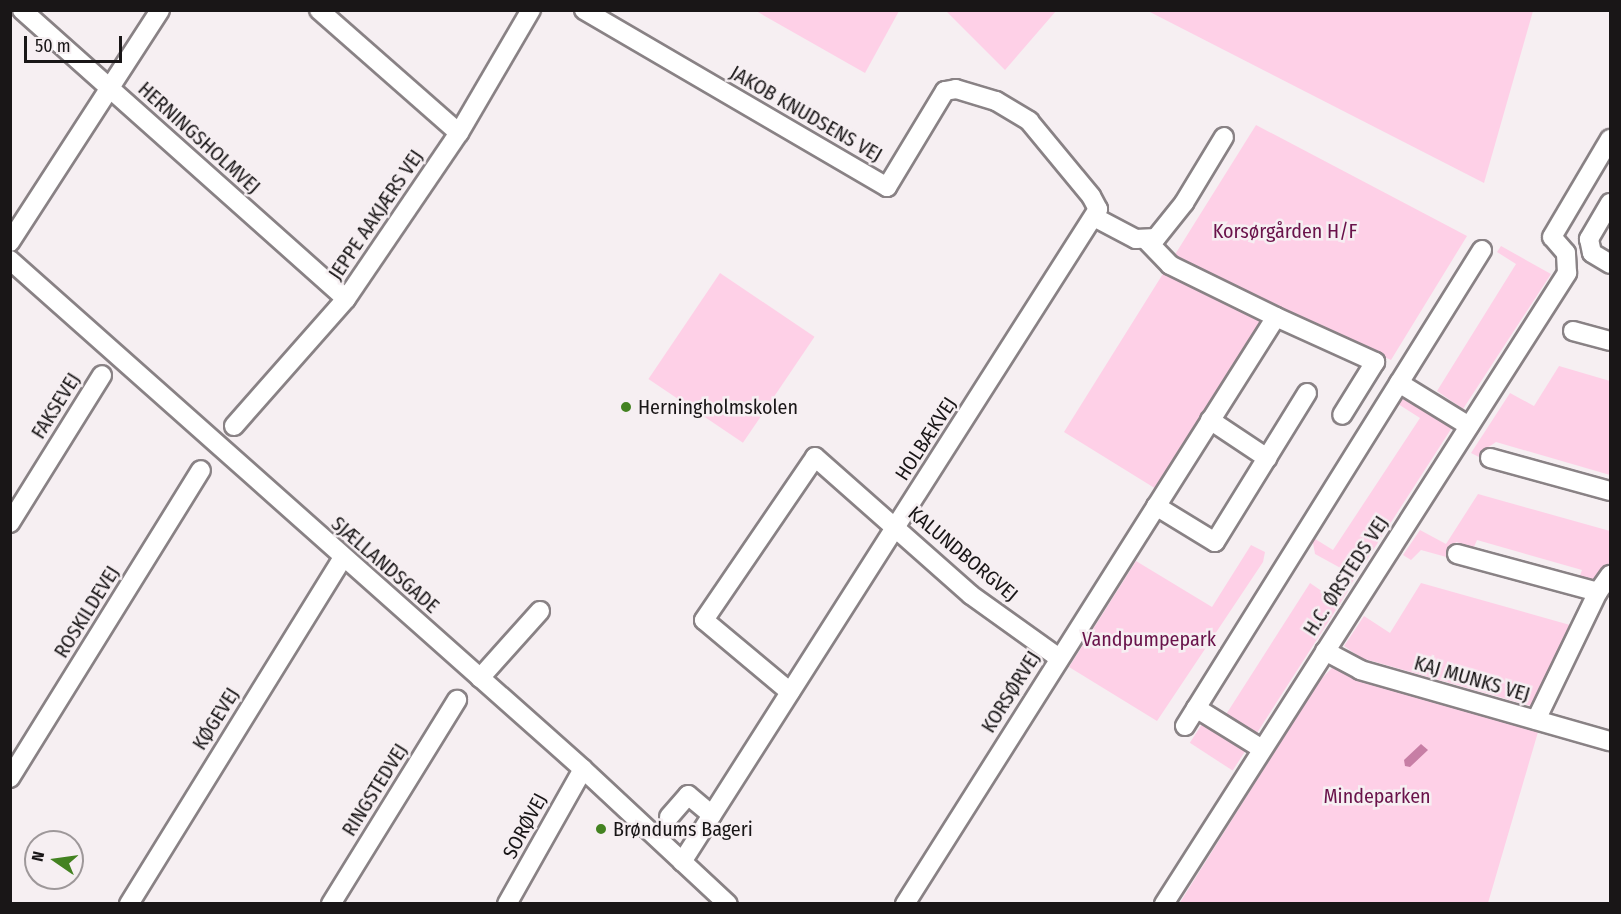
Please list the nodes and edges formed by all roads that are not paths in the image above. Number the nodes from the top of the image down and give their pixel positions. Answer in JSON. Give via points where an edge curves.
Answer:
{"nodes":[{"id":1,"x":22,"y":10,"type":"edge"},
{"id":2,"x":160,"y":10,"type":"edge"},
{"id":3,"x":319,"y":10,"type":"edge"},
{"id":4,"x":531,"y":10,"type":"edge"},
{"id":5,"x":584,"y":10,"type":"edge"},
{"id":6,"x":111,"y":90,"type":"junction"},
{"id":7,"x":459,"y":133,"type":"junction"},
{"id":8,"x":1224,"y":137,"type":"dead end"},
{"id":9,"x":1611,"y":139,"type":"edge"},
{"id":10,"x":1611,"y":203,"type":"edge"},
{"id":11,"x":1097,"y":214,"type":"junction"},
{"id":12,"x":1147,"y":241,"type":"junction"},
{"id":13,"x":10,"y":242,"type":"edge"},
{"id":14,"x":1482,"y":250,"type":"dead end"},
{"id":15,"x":10,"y":260,"type":"edge"},
{"id":16,"x":1611,"y":264,"type":"edge"},
{"id":17,"x":346,"y":299,"type":"junction"},
{"id":18,"x":1276,"y":317,"type":"junction"},
{"id":19,"x":1573,"y":330,"type":"dead end"},
{"id":20,"x":1611,"y":341,"type":"edge"},
{"id":21,"x":102,"y":375,"type":"dead end"},
{"id":22,"x":1399,"y":383,"type":"junction"},
{"id":23,"x":1307,"y":393,"type":"dead end"},
{"id":24,"x":1342,"y":415,"type":"dead end"},
{"id":25,"x":1210,"y":420,"type":"junction"},
{"id":26,"x":234,"y":426,"type":"dead end"},
{"id":27,"x":1469,"y":426,"type":"junction"},
{"id":28,"x":1267,"y":458,"type":"junction"},
{"id":29,"x":1490,"y":459,"type":"dead end"},
{"id":30,"x":201,"y":470,"type":"dead end"},
{"id":31,"x":1611,"y":491,"type":"edge"},
{"id":32,"x":1156,"y":506,"type":"junction"},
{"id":33,"x":10,"y":523,"type":"edge"},
{"id":34,"x":895,"y":528,"type":"junction"},
{"id":35,"x":1457,"y":554,"type":"dead end"},
{"id":36,"x":343,"y":558,"type":"junction"},
{"id":37,"x":1611,"y":575,"type":"edge"},
{"id":38,"x":1598,"y":592,"type":"junction"},
{"id":39,"x":540,"y":611,"type":"dead end"},
{"id":40,"x":1325,"y":651,"type":"junction"},
{"id":41,"x":1059,"y":658,"type":"junction"},
{"id":42,"x":480,"y":678,"type":"junction"},
{"id":43,"x":790,"y":692,"type":"junction"},
{"id":44,"x":457,"y":700,"type":"dead end"},
{"id":45,"x":1196,"y":708,"type":"junction"},
{"id":46,"x":1536,"y":720,"type":"junction"},
{"id":47,"x":1185,"y":726,"type":"dead end"},
{"id":48,"x":1611,"y":741,"type":"edge"},
{"id":49,"x":1262,"y":750,"type":"junction"},
{"id":50,"x":583,"y":769,"type":"junction"},
{"id":51,"x":10,"y":778,"type":"edge"},
{"id":52,"x":712,"y":814,"type":"junction"},
{"id":53,"x":669,"y":817,"type":"dead end"},
{"id":54,"x":682,"y":862,"type":"junction"},
{"id":55,"x":129,"y":903,"type":"edge"},
{"id":56,"x":331,"y":903,"type":"edge"},
{"id":57,"x":507,"y":903,"type":"edge"},
{"id":58,"x":728,"y":903,"type":"edge"},
{"id":59,"x":905,"y":903,"type":"edge"},
{"id":60,"x":1164,"y":903,"type":"edge"}],
"edges":[{"from":1,"to":6,"type":"street","name":"HERNINGSHOLMVEJ"},
{"from":2,"to":6,"type":"street"},
{"from":3,"to":7,"type":"street"},
{"from":4,"to":7,"type":"street","name":"JEPPE AAKJÆRS VEJ"},
{"from":5,"to":11,"type":"street","name":"JAKOB KNUDSENS VEJ","via":[[887,188],[945,91],[956,89],[996,100],[1029,121],[1091,196]]},
{"from":6,"to":13,"type":"street"},
{"from":6,"to":17,"type":"street","name":"HERNINGSHOLMVEJ"},
{"from":7,"to":17,"type":"street","name":"JEPPE AAKJÆRS VEJ"},
{"from":8,"to":12,"type":"street","via":[[1184,203],[1155,238]]},
{"from":9,"to":27,"type":"street","name":"H.C. ØRSTEDS VEJ","via":[[1552,237],[1566,253],[1568,273]]},
{"from":10,"to":16,"type":"street","via":[[1589,239],[1592,253]]},
{"from":11,"to":12,"type":"street"},
{"from":11,"to":34,"type":"street","name":"HOLBÆKVEJ"},
{"from":12,"to":18,"type":"street","via":[[1170,265]]},
{"from":14,"to":22,"type":"street"},
{"from":15,"to":36,"type":"street","name":"SJÆLLANDSGADE"},
{"from":17,"to":26,"type":"street","name":"JEPPE AAKJÆRS VEJ"},
{"from":18,"to":24,"type":"street","via":[[1375,362]]},
{"from":18,"to":25,"type":"street","name":"KORSØRVEJ"},
{"from":19,"to":20,"type":"street"},
{"from":21,"to":33,"type":"street","name":"FAKSEVEJ"},
{"from":22,"to":27,"type":"street"},
{"from":22,"to":45,"type":"street"},
{"from":23,"to":28,"type":"street"},
{"from":25,"to":28,"type":"street"},
{"from":25,"to":32,"type":"street","name":"KORSØRVEJ"},
{"from":27,"to":40,"type":"street","name":"H.C. ØRSTEDS VEJ"},
{"from":28,"to":32,"type":"street","via":[[1215,542]]},
{"from":29,"to":31,"type":"street"},
{"from":30,"to":51,"type":"street","name":"ROSKILDEVEJ"},
{"from":32,"to":41,"type":"street","name":"KORSØRVEJ"},
{"from":34,"to":41,"type":"street","name":"KALUNDBORGVEJ","via":[[971,595]]},
{"from":34,"to":43,"type":"street","name":"HOLBÆKVEJ"},
{"from":34,"to":43,"type":"street","name":"KALUNDBORGVEJ","via":[[815,456],[704,620]]},
{"from":35,"to":38,"type":"street"},
{"from":36,"to":42,"type":"street","name":"SJÆLLANDSGADE"},
{"from":36,"to":55,"type":"street","name":"KØGEVEJ"},
{"from":37,"to":38,"type":"street"},
{"from":38,"to":46,"type":"street"},
{"from":39,"to":42,"type":"street"},
{"from":40,"to":46,"type":"street","name":"KAJ MUNKS VEJ","via":[[1360,670]]},
{"from":40,"to":49,"type":"street","name":"H.C. ØRSTEDS VEJ"},
{"from":41,"to":59,"type":"street","name":"KORSØRVEJ"},
{"from":42,"to":50,"type":"street","name":"SJÆLLANDSGADE"},
{"from":43,"to":52,"type":"street","name":"HOLBÆKVEJ"},
{"from":44,"to":56,"type":"street","name":"RINGSTEDVEJ"},
{"from":45,"to":47,"type":"street"},
{"from":45,"to":49,"type":"street"},
{"from":46,"to":48,"type":"street","name":"KAJ MUNKS VEJ"},
{"from":49,"to":60,"type":"street","name":"H.C. ØRSTEDS VEJ"},
{"from":50,"to":54,"type":"street","name":"SJÆLLANDSGADE"},
{"from":50,"to":57,"type":"street","name":"SORØVEJ"},
{"from":52,"to":53,"type":"street","via":[[688,795]]},
{"from":52,"to":54,"type":"street","name":"HOLBÆKVEJ"},
{"from":54,"to":58,"type":"street","name":"SJÆLLANDSGADE"}]}
